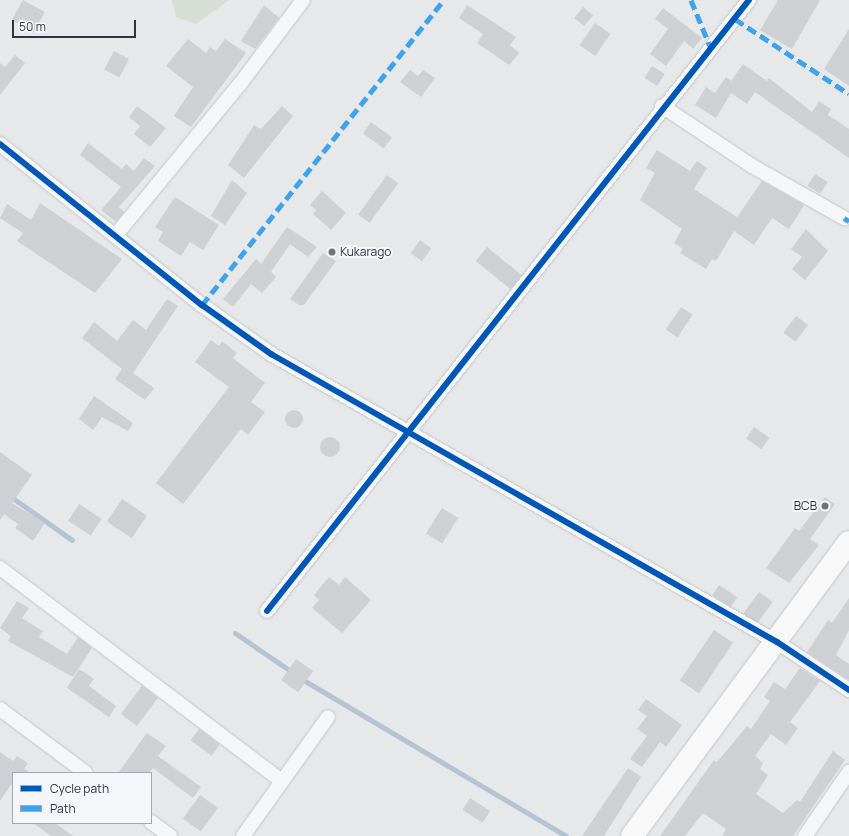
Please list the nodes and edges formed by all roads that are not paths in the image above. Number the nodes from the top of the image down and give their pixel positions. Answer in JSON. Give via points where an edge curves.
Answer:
{"nodes":[{"id":1,"x":303,"y":0,"type":"edge"},
{"id":2,"x":749,"y":0,"type":"edge"},
{"id":3,"x":662,"y":106,"type":"junction"},
{"id":4,"x":0,"y":144,"type":"edge"},
{"id":5,"x":844,"y":218,"type":"dead end"},
{"id":6,"x":115,"y":236,"type":"junction"},
{"id":7,"x":412,"y":432,"type":"junction"},
{"id":8,"x":849,"y":542,"type":"edge"},
{"id":9,"x":0,"y":568,"type":"edge"},
{"id":10,"x":267,"y":612,"type":"dead end"},
{"id":11,"x":777,"y":642,"type":"junction"},
{"id":12,"x":849,"y":690,"type":"edge"},
{"id":13,"x":0,"y":709,"type":"edge"},
{"id":14,"x":328,"y":717,"type":"dead end"},
{"id":15,"x":85,"y":772,"type":"edge"},
{"id":16,"x":849,"y":772,"type":"edge"},
{"id":17,"x":282,"y":781,"type":"junction"},
{"id":18,"x":152,"y":823,"type":"edge"},
{"id":19,"x":170,"y":836,"type":"edge"},
{"id":20,"x":243,"y":836,"type":"edge"},
{"id":21,"x":632,"y":836,"type":"edge"},
{"id":22,"x":805,"y":836,"type":"edge"}],
"edges":[{"from":1,"to":6,"type":"street","via":[[240,84]]},
{"from":2,"to":3,"type":"street"},
{"from":3,"to":5,"type":"street","via":[[752,166]]},
{"from":3,"to":7,"type":"street"},
{"from":4,"to":6,"type":"street"},
{"from":6,"to":7,"type":"street","via":[[271,354]]},
{"from":7,"to":10,"type":"street"},
{"from":7,"to":11,"type":"street"},
{"from":8,"to":11,"type":"main road"},
{"from":9,"to":17,"type":"street"},
{"from":11,"to":12,"type":"street"},
{"from":11,"to":21,"type":"main road"},
{"from":13,"to":15,"type":"street"},
{"from":14,"to":17,"type":"street"},
{"from":16,"to":22,"type":"street"},
{"from":17,"to":20,"type":"street"},
{"from":18,"to":19,"type":"street"}]}
